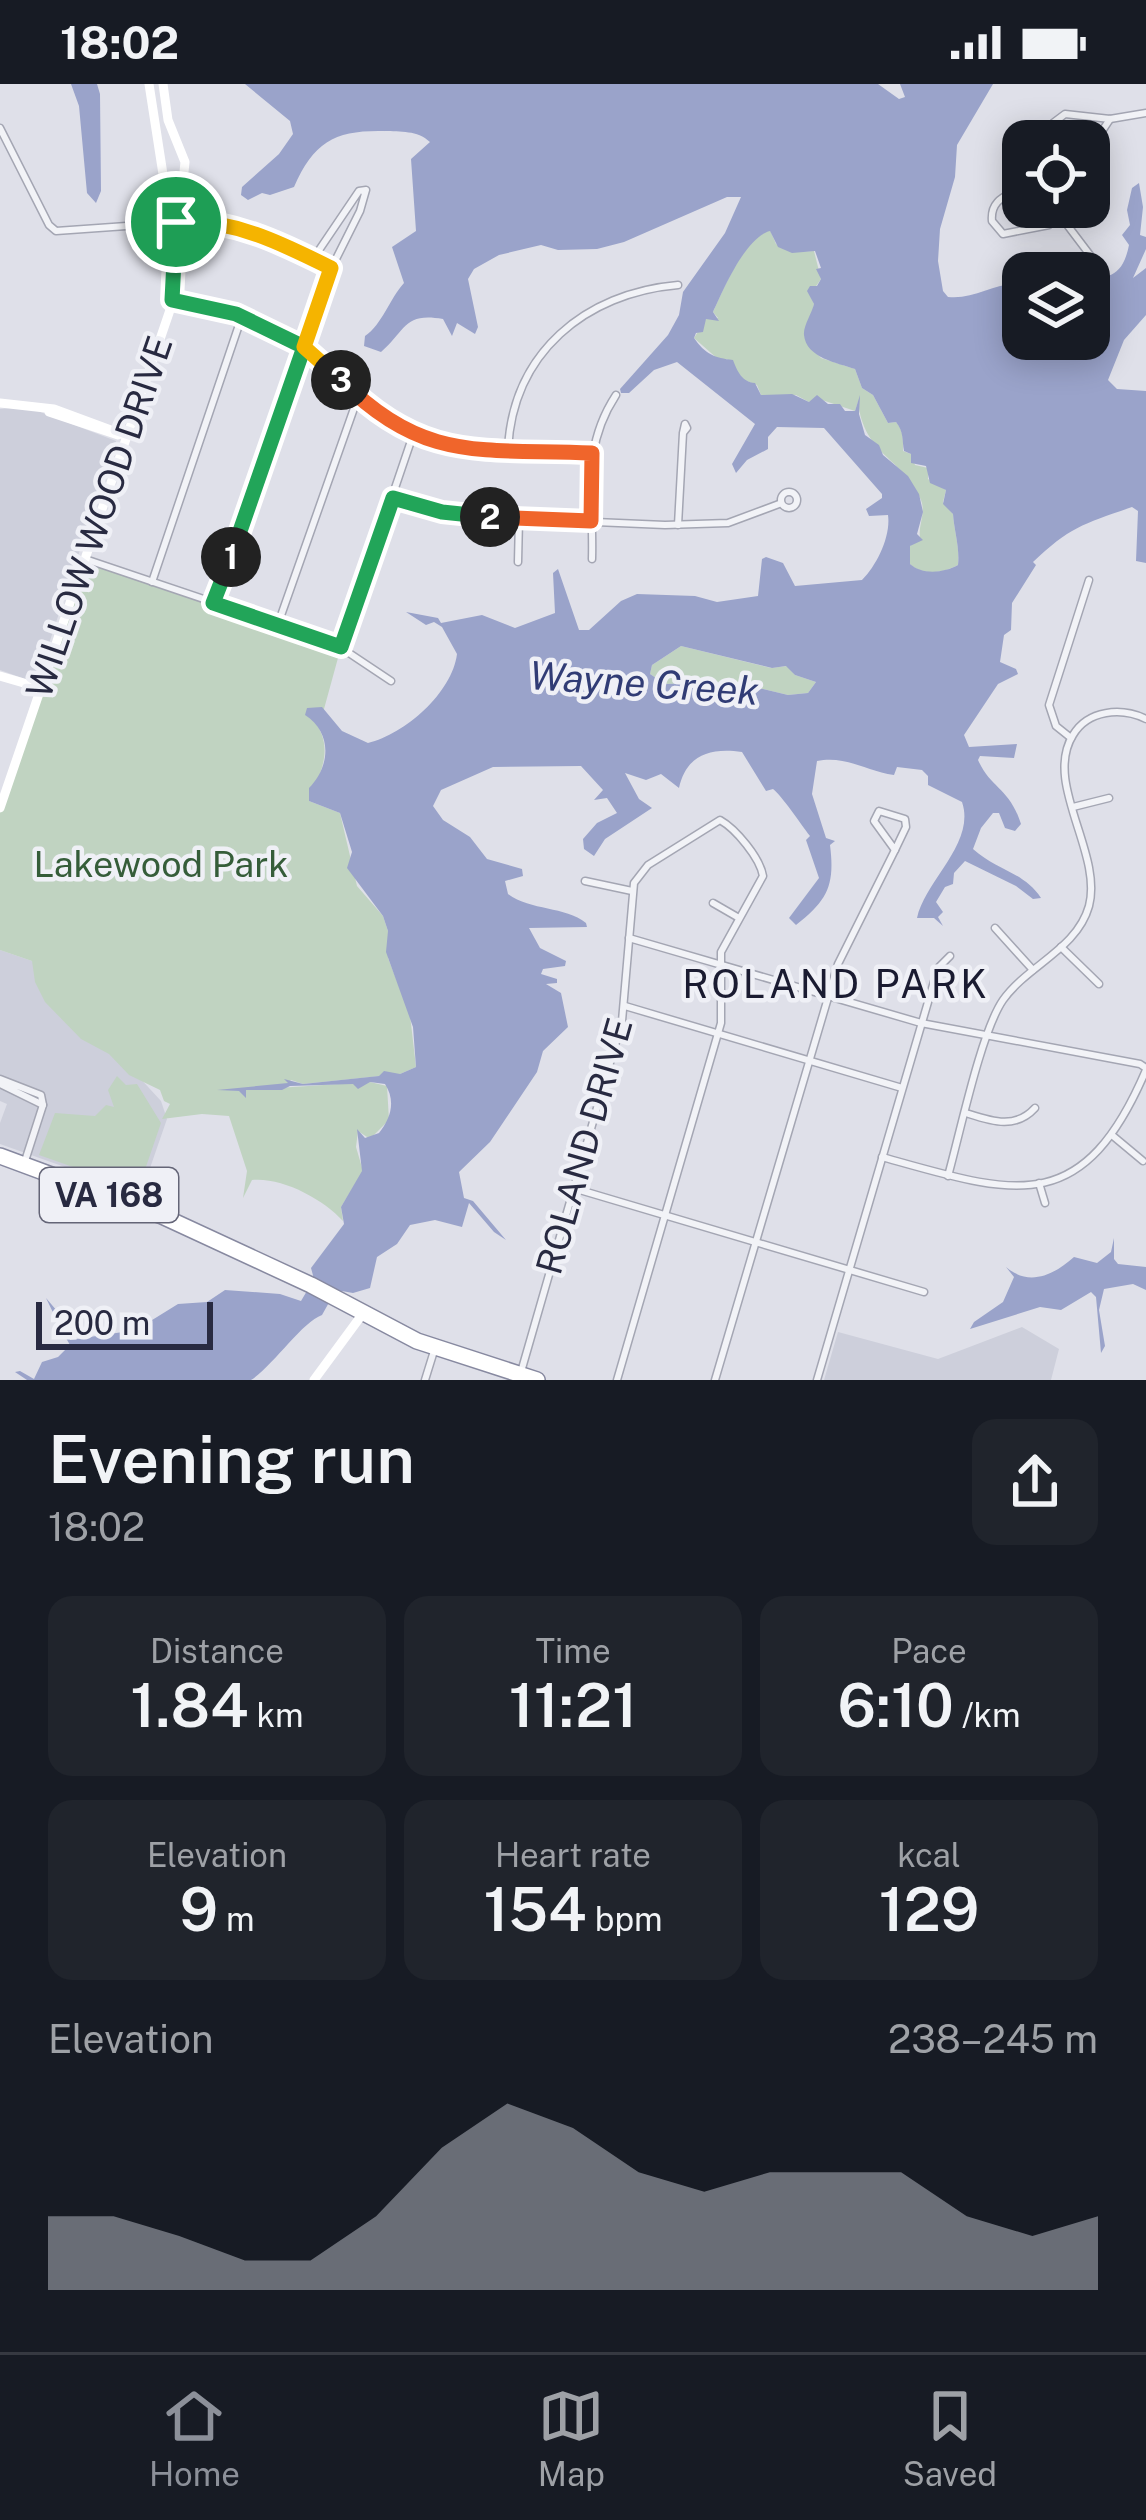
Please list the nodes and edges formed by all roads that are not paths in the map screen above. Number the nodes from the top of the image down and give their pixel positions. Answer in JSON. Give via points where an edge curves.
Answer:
{"nodes":[{"id":1,"x":149,"y":84,"type":"edge"},
{"id":2,"x":163,"y":84,"type":"edge"},
{"id":3,"x":1146,"y":113,"type":"edge"},
{"id":4,"x":1111,"y":119,"type":"joint"},
{"id":5,"x":1057,"y":120,"type":"edge"},
{"id":6,"x":0,"y":128,"type":"edge"},
{"id":7,"x":1002,"y":197,"type":"edge"},
{"id":8,"x":176,"y":222,"type":"junction"},
{"id":9,"x":1038,"y":228,"type":"edge"},
{"id":10,"x":1070,"y":228,"type":"edge"},
{"id":11,"x":1088,"y":252,"type":"edge"},
{"id":12,"x":314,"y":259,"type":"junction"},
{"id":13,"x":331,"y":268,"type":"junction"},
{"id":14,"x":678,"y":285,"type":"dead end"},
{"id":15,"x":172,"y":300,"type":"junction"},
{"id":16,"x":242,"y":316,"type":"junction"},
{"id":17,"x":304,"y":347,"type":"junction"},
{"id":18,"x":616,"y":395,"type":"dead end"},
{"id":19,"x":358,"y":397,"type":"junction"},
{"id":20,"x":0,"y":403,"type":"edge"},
{"id":21,"x":683,"y":433,"type":"dead end"},
{"id":22,"x":413,"y":435,"type":"junction"},
{"id":23,"x":127,"y":436,"type":"junction"},
{"id":24,"x":508,"y":449,"type":"junction"},
{"id":25,"x":592,"y":453,"type":"junction"},
{"id":26,"x":393,"y":498,"type":"junction"},
{"id":27,"x":779,"y":504,"type":"dead end"},
{"id":28,"x":519,"y":519,"type":"junction"},
{"id":29,"x":591,"y":521,"type":"junction"},
{"id":30,"x":678,"y":525,"type":"junction"},
{"id":31,"x":85,"y":559,"type":"junction"},
{"id":32,"x":592,"y":559,"type":"dead end"},
{"id":33,"x":518,"y":562,"type":"dead end"},
{"id":34,"x":1089,"y":580,"type":"dead end"},
{"id":35,"x":152,"y":582,"type":"junction"},
{"id":36,"x":213,"y":603,"type":"junction"},
{"id":37,"x":278,"y":624,"type":"junction"},
{"id":38,"x":341,"y":647,"type":"junction"},
{"id":39,"x":0,"y":676,"type":"edge"},
{"id":40,"x":391,"y":681,"type":"dead end"},
{"id":41,"x":40,"y":688,"type":"junction"},
{"id":42,"x":1146,"y":719,"type":"edge"},
{"id":43,"x":1071,"y":738,"type":"junction"},
{"id":44,"x":3,"y":793,"type":"edge"},
{"id":45,"x":1108,"y":798,"type":"dead end"},
{"id":46,"x":1073,"y":807,"type":"junction"},
{"id":47,"x":0,"y":808,"type":"edge"},
{"id":48,"x":895,"y":850,"type":"junction"},
{"id":49,"x":585,"y":881,"type":"dead end"},
{"id":50,"x":632,"y":891,"type":"junction"},
{"id":51,"x":713,"y":903,"type":"dead end"},
{"id":52,"x":739,"y":918,"type":"junction"},
{"id":53,"x":995,"y":928,"type":"dead end"},
{"id":54,"x":629,"y":938,"type":"junction"},
{"id":55,"x":1061,"y":947,"type":"junction"},
{"id":56,"x":950,"y":956,"type":"dead end"},
{"id":57,"x":720,"y":964,"type":"junction"},
{"id":58,"x":1034,"y":970,"type":"junction"},
{"id":59,"x":1099,"y":984,"type":"dead end"},
{"id":60,"x":829,"y":997,"type":"junction"},
{"id":61,"x":625,"y":1006,"type":"junction"},
{"id":62,"x":921,"y":1023,"type":"junction"},
{"id":63,"x":718,"y":1034,"type":"junction"},
{"id":64,"x":989,"y":1036,"type":"junction"},
{"id":65,"x":809,"y":1060,"type":"junction"},
{"id":66,"x":1146,"y":1069,"type":"edge"},
{"id":67,"x":0,"y":1082,"type":"edge"},
{"id":68,"x":902,"y":1088,"type":"junction"},
{"id":69,"x":1035,"y":1108,"type":"dead end"},
{"id":70,"x":966,"y":1113,"type":"junction"},
{"id":71,"x":1113,"y":1136,"type":"junction"},
{"id":72,"x":0,"y":1156,"type":"edge"},
{"id":73,"x":883,"y":1156,"type":"junction"},
{"id":74,"x":1143,"y":1162,"type":"dead end"},
{"id":75,"x":24,"y":1164,"type":"junction"},
{"id":76,"x":948,"y":1176,"type":"junction"},
{"id":77,"x":1039,"y":1184,"type":"junction"},
{"id":78,"x":573,"y":1188,"type":"junction"},
{"id":79,"x":1045,"y":1203,"type":"dead end"},
{"id":80,"x":664,"y":1216,"type":"junction"},
{"id":81,"x":756,"y":1243,"type":"junction"},
{"id":82,"x":849,"y":1270,"type":"junction"},
{"id":83,"x":924,"y":1292,"type":"dead end"},
{"id":84,"x":364,"y":1312,"type":"junction"},
{"id":85,"x":435,"y":1348,"type":"junction"},
{"id":86,"x":528,"y":1377,"type":"edge"},
{"id":87,"x":314,"y":1380,"type":"edge"},
{"id":88,"x":425,"y":1380,"type":"edge"},
{"id":89,"x":617,"y":1380,"type":"edge"},
{"id":90,"x":715,"y":1380,"type":"edge"},
{"id":91,"x":817,"y":1380,"type":"edge"}],
"edges":[{"from":1,"to":8,"type":"street","name":"WILLOW WOOD DRIVE"},
{"from":2,"to":8,"type":"street","name":"WILLOW WOOD DRIVE","via":[[185,164]]},
{"from":3,"to":4,"type":"street"},
{"from":4,"to":5,"type":"street"},
{"from":6,"to":8,"type":"street","via":[[52,229]]},
{"from":7,"to":9,"type":"street","via":[[993,207],[999,232]]},
{"from":8,"to":12,"type":"street","via":[[244,231]]},
{"from":8,"to":15,"type":"street","name":"WILLOW WOOD DRIVE"},
{"from":10,"to":11,"type":"street"},
{"from":12,"to":13,"type":"street"},
{"from":12,"to":13,"type":"street","via":[[364,190]]},
{"from":13,"to":17,"type":"street"},
{"from":14,"to":24,"type":"street","via":[[620,298],[559,332],[519,396]]},
{"from":15,"to":16,"type":"street"},
{"from":15,"to":23,"type":"street","name":"WILLOW WOOD DRIVE"},
{"from":16,"to":17,"type":"street"},
{"from":16,"to":35,"type":"street"},
{"from":17,"to":19,"type":"street"},
{"from":17,"to":36,"type":"street"},
{"from":18,"to":25,"type":"street"},
{"from":19,"to":22,"type":"street"},
{"from":19,"to":37,"type":"street"},
{"from":20,"to":23,"type":"street","via":[[39,406]]},
{"from":21,"to":30,"type":"street"},
{"from":22,"to":24,"type":"street"},
{"from":22,"to":26,"type":"street"},
{"from":23,"to":31,"type":"street","name":"WILLOW WOOD DRIVE"},
{"from":24,"to":25,"type":"street"},
{"from":25,"to":29,"type":"street"},
{"from":26,"to":28,"type":"street"},
{"from":26,"to":38,"type":"street"},
{"from":27,"to":30,"type":"street","via":[[728,523]]},
{"from":28,"to":29,"type":"street"},
{"from":28,"to":33,"type":"street"},
{"from":29,"to":30,"type":"street"},
{"from":29,"to":32,"type":"street"},
{"from":31,"to":35,"type":"street"},
{"from":31,"to":41,"type":"street","name":"WILLOW WOOD DRIVE"},
{"from":34,"to":43,"type":"street","via":[[1049,705]]},
{"from":35,"to":36,"type":"street"},
{"from":36,"to":37,"type":"street"},
{"from":37,"to":38,"type":"street"},
{"from":38,"to":40,"type":"street"},
{"from":39,"to":41,"type":"street"},
{"from":41,"to":44,"type":"street","name":"WILLOW WOOD DRIVE"},
{"from":42,"to":43,"type":"street","via":[[1103,713]]},
{"from":43,"to":46,"type":"street","via":[[1064,770]]},
{"from":44,"to":47,"type":"street","name":"WILLOW WOOD DRIVE"},
{"from":45,"to":46,"type":"street"},
{"from":46,"to":55,"type":"street","via":[[1090,898]]},
{"from":48,"to":48,"type":"street","via":[[874,821],[879,811],[905,819]]},
{"from":48,"to":60,"type":"street","via":[[842,953]]},
{"from":49,"to":50,"type":"street"},
{"from":50,"to":52,"type":"street","via":[[648,865],[724,821],[762,869]]},
{"from":50,"to":54,"type":"street","name":"ROLAND DRIVE"},
{"from":51,"to":52,"type":"street"},
{"from":52,"to":57,"type":"street"},
{"from":53,"to":58,"type":"street"},
{"from":54,"to":57,"type":"street"},
{"from":54,"to":61,"type":"street","name":"ROLAND DRIVE"},
{"from":55,"to":58,"type":"street"},
{"from":55,"to":59,"type":"street"},
{"from":56,"to":62,"type":"street","via":[[938,968]]},
{"from":57,"to":60,"type":"street"},
{"from":57,"to":63,"type":"street"},
{"from":58,"to":64,"type":"street","via":[[1006,997]]},
{"from":60,"to":62,"type":"street"},
{"from":60,"to":65,"type":"street"},
{"from":61,"to":63,"type":"street"},
{"from":61,"to":78,"type":"street","name":"ROLAND DRIVE"},
{"from":62,"to":64,"type":"street"},
{"from":62,"to":68,"type":"street"},
{"from":63,"to":65,"type":"street"},
{"from":63,"to":80,"type":"street"},
{"from":64,"to":66,"type":"street"},
{"from":64,"to":70,"type":"street"},
{"from":65,"to":68,"type":"street"},
{"from":65,"to":81,"type":"street"},
{"from":66,"to":71,"type":"street"},
{"from":67,"to":75,"type":"street","via":[[43,1106]]},
{"from":68,"to":73,"type":"street"},
{"from":69,"to":70,"type":"street","via":[[1014,1122]]},
{"from":70,"to":76,"type":"street"},
{"from":71,"to":74,"type":"street"},
{"from":71,"to":77,"type":"street","via":[[1083,1164]]},
{"from":72,"to":75,"type":"highway","number":"VA 168"},
{"from":73,"to":76,"type":"street"},
{"from":73,"to":82,"type":"street"},
{"from":75,"to":84,"type":"highway","number":"VA 168","via":[[143,1208]]},
{"from":76,"to":77,"type":"street","via":[[998,1187]]},
{"from":77,"to":79,"type":"street"},
{"from":78,"to":80,"type":"street"},
{"from":78,"to":86,"type":"street","name":"ROLAND DRIVE"},
{"from":80,"to":81,"type":"street"},
{"from":80,"to":89,"type":"street"},
{"from":81,"to":82,"type":"street"},
{"from":81,"to":90,"type":"street"},
{"from":82,"to":83,"type":"street"},
{"from":82,"to":91,"type":"street"},
{"from":84,"to":85,"type":"highway","number":"VA 168"},
{"from":84,"to":87,"type":"street"},
{"from":85,"to":86,"type":"highway","number":"VA 168"},
{"from":85,"to":88,"type":"street"}]}
